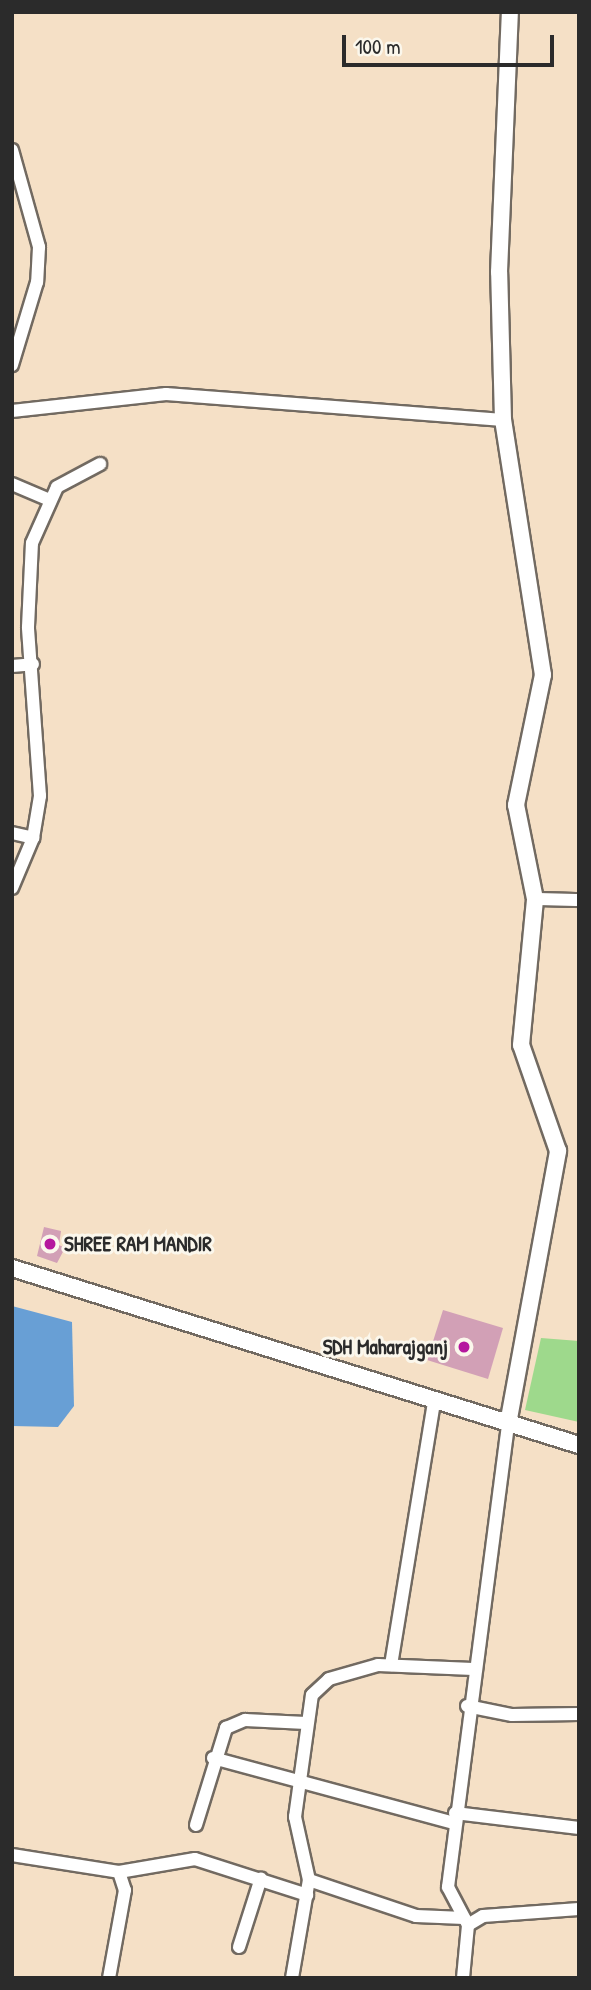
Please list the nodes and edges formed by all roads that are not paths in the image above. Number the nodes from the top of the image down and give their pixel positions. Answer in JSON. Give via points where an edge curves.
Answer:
{"nodes":[{"id":1,"x":510,"y":12,"type":"edge"},
{"id":2,"x":12,"y":150,"type":"edge"},
{"id":3,"x":12,"y":365,"type":"edge"},
{"id":4,"x":12,"y":411,"type":"edge"},
{"id":5,"x":503,"y":420,"type":"junction"},
{"id":6,"x":100,"y":464,"type":"dead end"},
{"id":7,"x":12,"y":484,"type":"edge"},
{"id":8,"x":48,"y":499,"type":"junction"},
{"id":9,"x":33,"y":664,"type":"junction"},
{"id":10,"x":12,"y":666,"type":"edge"},
{"id":11,"x":12,"y":833,"type":"edge"},
{"id":12,"x":33,"y":838,"type":"junction"},
{"id":13,"x":12,"y":888,"type":"edge"},
{"id":14,"x":535,"y":899,"type":"junction"},
{"id":15,"x":579,"y":900,"type":"edge"},
{"id":16,"x":12,"y":1268,"type":"edge"},
{"id":17,"x":433,"y":1402,"type":"junction"},
{"id":18,"x":508,"y":1424,"type":"junction"},
{"id":19,"x":579,"y":1445,"type":"edge"},
{"id":20,"x":391,"y":1665,"type":"junction"},
{"id":21,"x":473,"y":1669,"type":"junction"},
{"id":22,"x":467,"y":1706,"type":"junction"},
{"id":23,"x":579,"y":1714,"type":"edge"},
{"id":24,"x":306,"y":1723,"type":"junction"},
{"id":25,"x":213,"y":1758,"type":"junction"},
{"id":26,"x":299,"y":1784,"type":"junction"},
{"id":27,"x":454,"y":1818,"type":"junction"},
{"id":28,"x":196,"y":1825,"type":"dead end"},
{"id":29,"x":579,"y":1828,"type":"edge"},
{"id":30,"x":12,"y":1855,"type":"edge"},
{"id":31,"x":119,"y":1872,"type":"junction"},
{"id":32,"x":261,"y":1878,"type":"junction"},
{"id":33,"x":309,"y":1880,"type":"junction"},
{"id":34,"x":307,"y":1895,"type":"junction"},
{"id":35,"x":579,"y":1909,"type":"edge"},
{"id":36,"x":466,"y":1922,"type":"junction"},
{"id":37,"x":239,"y":1947,"type":"dead end"},
{"id":38,"x":109,"y":1978,"type":"edge"},
{"id":39,"x":292,"y":1978,"type":"edge"},
{"id":40,"x":463,"y":1978,"type":"edge"}],
"edges":[{"from":1,"to":5,"type":"street","via":[[499,260]]},
{"from":2,"to":3,"type":"street","via":[[37,223],[39,256]]},
{"from":4,"to":5,"type":"street","via":[[166,394]]},
{"from":5,"to":14,"type":"street","via":[[542,658],[540,707],[516,805]]},
{"from":6,"to":8,"type":"street","via":[[68,479]]},
{"from":7,"to":8,"type":"street"},
{"from":8,"to":9,"type":"street","via":[[32,544],[27,596]]},
{"from":9,"to":10,"type":"street"},
{"from":9,"to":12,"type":"street","via":[[41,768]]},
{"from":11,"to":12,"type":"street"},
{"from":12,"to":13,"type":"street"},
{"from":14,"to":15,"type":"street"},
{"from":14,"to":18,"type":"street","via":[[521,1045],[557,1136],[557,1172]]},
{"from":16,"to":17,"type":"street"},
{"from":17,"to":18,"type":"street"},
{"from":17,"to":20,"type":"street"},
{"from":18,"to":19,"type":"street"},
{"from":18,"to":21,"type":"street"},
{"from":20,"to":21,"type":"street"},
{"from":20,"to":24,"type":"street","via":[[319,1686]]},
{"from":21,"to":22,"type":"street"},
{"from":22,"to":23,"type":"street","via":[[512,1715]]},
{"from":22,"to":27,"type":"street"},
{"from":24,"to":25,"type":"street","via":[[233,1722]]},
{"from":24,"to":26,"type":"street"},
{"from":25,"to":26,"type":"street"},
{"from":25,"to":28,"type":"street"},
{"from":26,"to":27,"type":"street"},
{"from":26,"to":33,"type":"street","via":[[295,1817]]},
{"from":27,"to":29,"type":"street"},
{"from":27,"to":36,"type":"street","via":[[448,1887]]},
{"from":30,"to":31,"type":"street"},
{"from":31,"to":32,"type":"street","via":[[184,1859]]},
{"from":31,"to":38,"type":"street","via":[[125,1890]]},
{"from":32,"to":34,"type":"street"},
{"from":32,"to":37,"type":"street"},
{"from":33,"to":34,"type":"street"},
{"from":33,"to":36,"type":"street","via":[[416,1916]]},
{"from":34,"to":39,"type":"street"},
{"from":35,"to":36,"type":"street","via":[[483,1916]]},
{"from":36,"to":40,"type":"street"}]}
